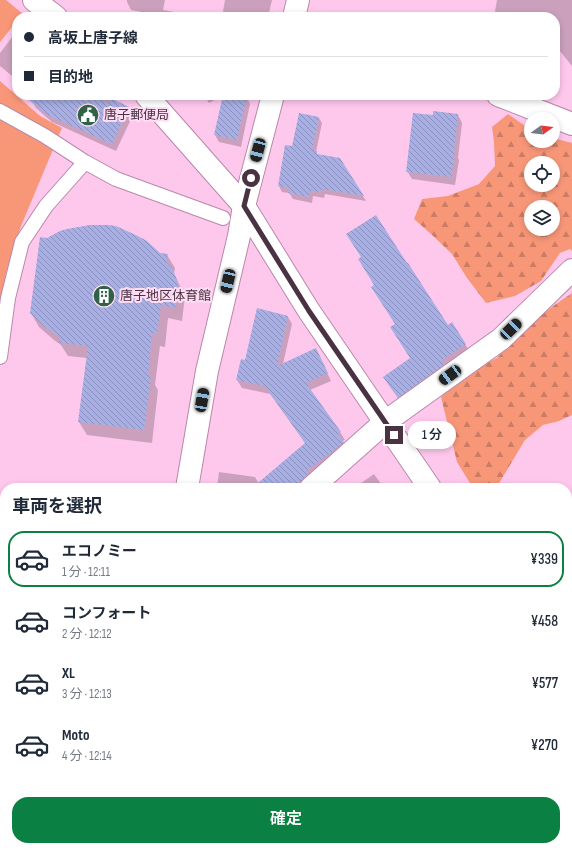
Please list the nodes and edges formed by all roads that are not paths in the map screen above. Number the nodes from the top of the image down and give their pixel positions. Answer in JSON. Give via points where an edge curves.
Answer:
{"nodes":[{"id":1,"x":34,"y":0,"type":"edge"},
{"id":2,"x":50,"y":12,"type":"edge"},
{"id":3,"x":150,"y":100,"type":"edge"},
{"id":4,"x":272,"y":100,"type":"edge"},
{"id":5,"x":511,"y":100,"type":"edge"},
{"id":6,"x":0,"y":111,"type":"edge"},
{"id":7,"x":572,"y":124,"type":"edge"},
{"id":8,"x":85,"y":162,"type":"junction"},
{"id":9,"x":244,"y":206,"type":"junction"},
{"id":10,"x":223,"y":218,"type":"dead end"},
{"id":11,"x":572,"y":270,"type":"edge"},
{"id":12,"x":0,"y":357,"type":"edge"},
{"id":13,"x":385,"y":422,"type":"junction"},
{"id":14,"x":188,"y":483,"type":"edge"},
{"id":15,"x":317,"y":483,"type":"edge"},
{"id":16,"x":427,"y":483,"type":"edge"}],
"edges":[{"from":1,"to":2,"type":"street"},
{"from":3,"to":9,"type":"street"},
{"from":4,"to":9,"type":"street"},
{"from":5,"to":7,"type":"street"},
{"from":6,"to":8,"type":"lane","via":[[46,136]]},
{"from":8,"to":10,"type":"lane","via":[[116,179]]},
{"from":8,"to":12,"type":"lane","via":[[46,206],[22,242],[8,298]]},
{"from":9,"to":13,"type":"street","via":[[309,311]]},
{"from":9,"to":14,"type":"street","via":[[207,371]]},
{"from":11,"to":13,"type":"street","via":[[501,339]]},
{"from":13,"to":15,"type":"street"},
{"from":13,"to":16,"type":"street"}]}
